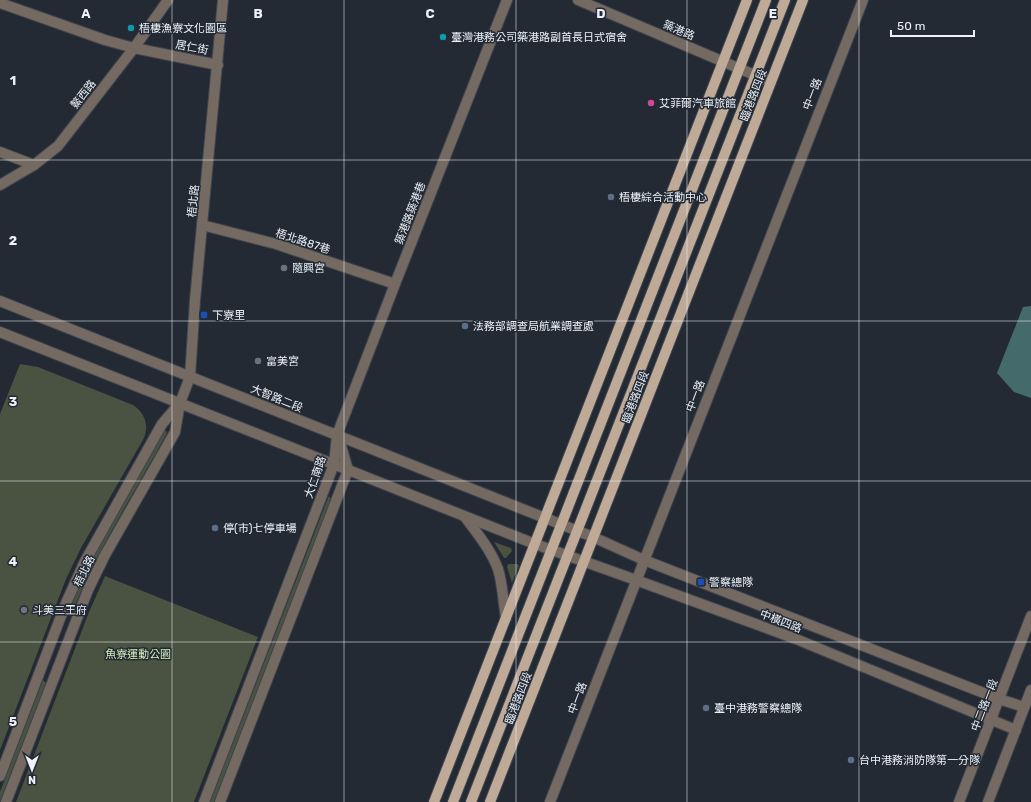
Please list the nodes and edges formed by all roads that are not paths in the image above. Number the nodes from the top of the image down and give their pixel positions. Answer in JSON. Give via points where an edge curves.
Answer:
{"nodes":[{"id":1,"x":21,"y":0,"type":"edge"},
{"id":2,"x":168,"y":0,"type":"edge"},
{"id":3,"x":223,"y":0,"type":"edge"},
{"id":4,"x":507,"y":0,"type":"edge"},
{"id":5,"x":580,"y":0,"type":"edge"},
{"id":6,"x":747,"y":0,"type":"edge"},
{"id":7,"x":766,"y":0,"type":"edge"},
{"id":8,"x":784,"y":0,"type":"edge"},
{"id":9,"x":803,"y":0,"type":"edge"},
{"id":10,"x":863,"y":0,"type":"edge"},
{"id":11,"x":0,"y":3,"type":"edge"},
{"id":12,"x":17,"y":10,"type":"junction"},
{"id":13,"x":134,"y":48,"type":"junction"},
{"id":14,"x":723,"y":62,"type":"junction"},
{"id":15,"x":218,"y":65,"type":"junction"},
{"id":16,"x":739,"y":68,"type":"junction"},
{"id":17,"x":755,"y":75,"type":"junction"},
{"id":18,"x":771,"y":82,"type":"junction"},
{"id":19,"x":0,"y":152,"type":"edge"},
{"id":20,"x":34,"y":165,"type":"junction"},
{"id":21,"x":0,"y":185,"type":"edge"},
{"id":22,"x":202,"y":225,"type":"junction"},
{"id":23,"x":395,"y":284,"type":"junction"},
{"id":24,"x":0,"y":302,"type":"edge"},
{"id":25,"x":0,"y":332,"type":"edge"},
{"id":26,"x":190,"y":377,"type":"junction"},
{"id":27,"x":180,"y":403,"type":"junction"},
{"id":28,"x":337,"y":435,"type":"junction"},
{"id":29,"x":334,"y":464,"type":"junction"},
{"id":30,"x":348,"y":470,"type":"junction"},
{"id":31,"x":466,"y":517,"type":"junction"},
{"id":32,"x":545,"y":518,"type":"junction"},
{"id":33,"x":561,"y":524,"type":"junction"},
{"id":34,"x":577,"y":531,"type":"junction"},
{"id":35,"x":593,"y":537,"type":"junction"},
{"id":36,"x":535,"y":544,"type":"junction"},
{"id":37,"x":551,"y":550,"type":"junction"},
{"id":38,"x":567,"y":556,"type":"junction"},
{"id":39,"x":644,"y":560,"type":"junction"},
{"id":40,"x":584,"y":562,"type":"junction"},
{"id":41,"x":636,"y":580,"type":"junction"},
{"id":42,"x":1031,"y":616,"type":"edge"},
{"id":43,"x":506,"y":618,"type":"junction"},
{"id":44,"x":1031,"y":690,"type":"edge"},
{"id":45,"x":999,"y":698,"type":"junction"},
{"id":46,"x":1024,"y":707,"type":"junction"},
{"id":47,"x":990,"y":721,"type":"junction"},
{"id":48,"x":1016,"y":730,"type":"junction"},
{"id":49,"x":0,"y":776,"type":"edge"},
{"id":50,"x":6,"y":802,"type":"edge"},
{"id":51,"x":204,"y":802,"type":"edge"},
{"id":52,"x":220,"y":802,"type":"edge"},
{"id":53,"x":434,"y":802,"type":"edge"},
{"id":54,"x":452,"y":802,"type":"edge"},
{"id":55,"x":471,"y":802,"type":"edge"},
{"id":56,"x":490,"y":802,"type":"edge"},
{"id":57,"x":550,"y":802,"type":"edge"},
{"id":58,"x":959,"y":802,"type":"edge"},
{"id":59,"x":988,"y":802,"type":"edge"}],
"edges":[{"from":1,"to":12,"type":"street"},
{"from":2,"to":13,"type":"street","name":"鰲西路"},
{"from":3,"to":15,"type":"street","name":"梧北路"},
{"from":4,"to":23,"type":"street","name":"築港路築港巷"},
{"from":5,"to":14,"type":"street","name":"築港路"},
{"from":6,"to":14,"type":"main road"},
{"from":7,"to":16,"type":"main road","name":"臨港路四段"},
{"from":8,"to":17,"type":"main road","name":"臨港路四段"},
{"from":9,"to":18,"type":"main road","name":"臨港路四段"},
{"from":10,"to":39,"type":"street","name":"中一路"},
{"from":11,"to":12,"type":"street","name":"居仁街"},
{"from":12,"to":13,"type":"street","name":"居仁街"},
{"from":13,"to":15,"type":"street","name":"居仁街"},
{"from":13,"to":20,"type":"street","name":"鰲西路","via":[[58,146]]},
{"from":14,"to":16,"type":"street","name":"築港路"},
{"from":14,"to":32,"type":"main road"},
{"from":15,"to":22,"type":"street","name":"梧北路"},
{"from":16,"to":17,"type":"street","name":"築港路"},
{"from":16,"to":33,"type":"main road","name":"臨港路四段"},
{"from":17,"to":18,"type":"street","name":"築港路"},
{"from":17,"to":34,"type":"main road","name":"臨港路四段"},
{"from":18,"to":35,"type":"main road","name":"臨港路四段"},
{"from":19,"to":20,"type":"street"},
{"from":20,"to":21,"type":"street","name":"鰲西路"},
{"from":22,"to":23,"type":"street","name":"梧北路87巷","via":[[276,244]]},
{"from":22,"to":26,"type":"street","name":"梧北路"},
{"from":23,"to":28,"type":"street","name":"築港路築港巷"},
{"from":24,"to":26,"type":"street","name":"大智路二段"},
{"from":25,"to":27,"type":"street"},
{"from":26,"to":27,"type":"street","name":"梧北路"},
{"from":26,"to":28,"type":"street","name":"大智路二段"},
{"from":27,"to":29,"type":"street"},
{"from":27,"to":49,"type":"street","name":"梧北路","via":[[162,424],[82,568],[66,603]]},
{"from":27,"to":50,"type":"street","name":"梧北路","via":[[175,432],[88,590]]},
{"from":28,"to":29,"type":"street","name":"大仁南路"},
{"from":28,"to":30,"type":"street","name":"大仁南路"},
{"from":28,"to":32,"type":"street","name":"大智路二段"},
{"from":29,"to":30,"type":"street"},
{"from":29,"to":51,"type":"street","name":"大仁南路"},
{"from":30,"to":31,"type":"street"},
{"from":30,"to":52,"type":"street"},
{"from":31,"to":36,"type":"street"},
{"from":31,"to":43,"type":"street","via":[[495,562]]},
{"from":32,"to":33,"type":"street","name":"大智路二段"},
{"from":32,"to":36,"type":"main road"},
{"from":33,"to":34,"type":"street","name":"大智路二段"},
{"from":33,"to":37,"type":"main road","name":"臨港路四段"},
{"from":34,"to":35,"type":"street","name":"中橫四路"},
{"from":34,"to":38,"type":"main road","name":"臨港路四段"},
{"from":35,"to":39,"type":"street","name":"中橫四路"},
{"from":35,"to":40,"type":"main road","name":"臨港路四段"},
{"from":36,"to":37,"type":"street","name":"中橫四路"},
{"from":36,"to":43,"type":"main road"},
{"from":37,"to":38,"type":"street","name":"中橫四路"},
{"from":37,"to":54,"type":"main road","name":"臨港路四段"},
{"from":38,"to":40,"type":"street","name":"中橫四路"},
{"from":38,"to":55,"type":"main road","name":"臨港路四段"},
{"from":39,"to":41,"type":"street","name":"中一路"},
{"from":39,"to":45,"type":"street","name":"中橫四路"},
{"from":40,"to":41,"type":"street","name":"中橫四路"},
{"from":40,"to":56,"type":"main road","name":"臨港路四段"},
{"from":41,"to":47,"type":"street","name":"中橫四路","via":[[796,640]]},
{"from":41,"to":57,"type":"street","name":"中一路"},
{"from":42,"to":45,"type":"street","name":"中二路一段"},
{"from":43,"to":53,"type":"main road"},
{"from":44,"to":46,"type":"street"},
{"from":45,"to":46,"type":"street","name":"中橫四路"},
{"from":45,"to":47,"type":"street","name":"中二路一段"},
{"from":46,"to":48,"type":"street"},
{"from":47,"to":48,"type":"street","name":"中橫四路"},
{"from":47,"to":58,"type":"street","name":"中二路一段"},
{"from":48,"to":59,"type":"street"}]}
